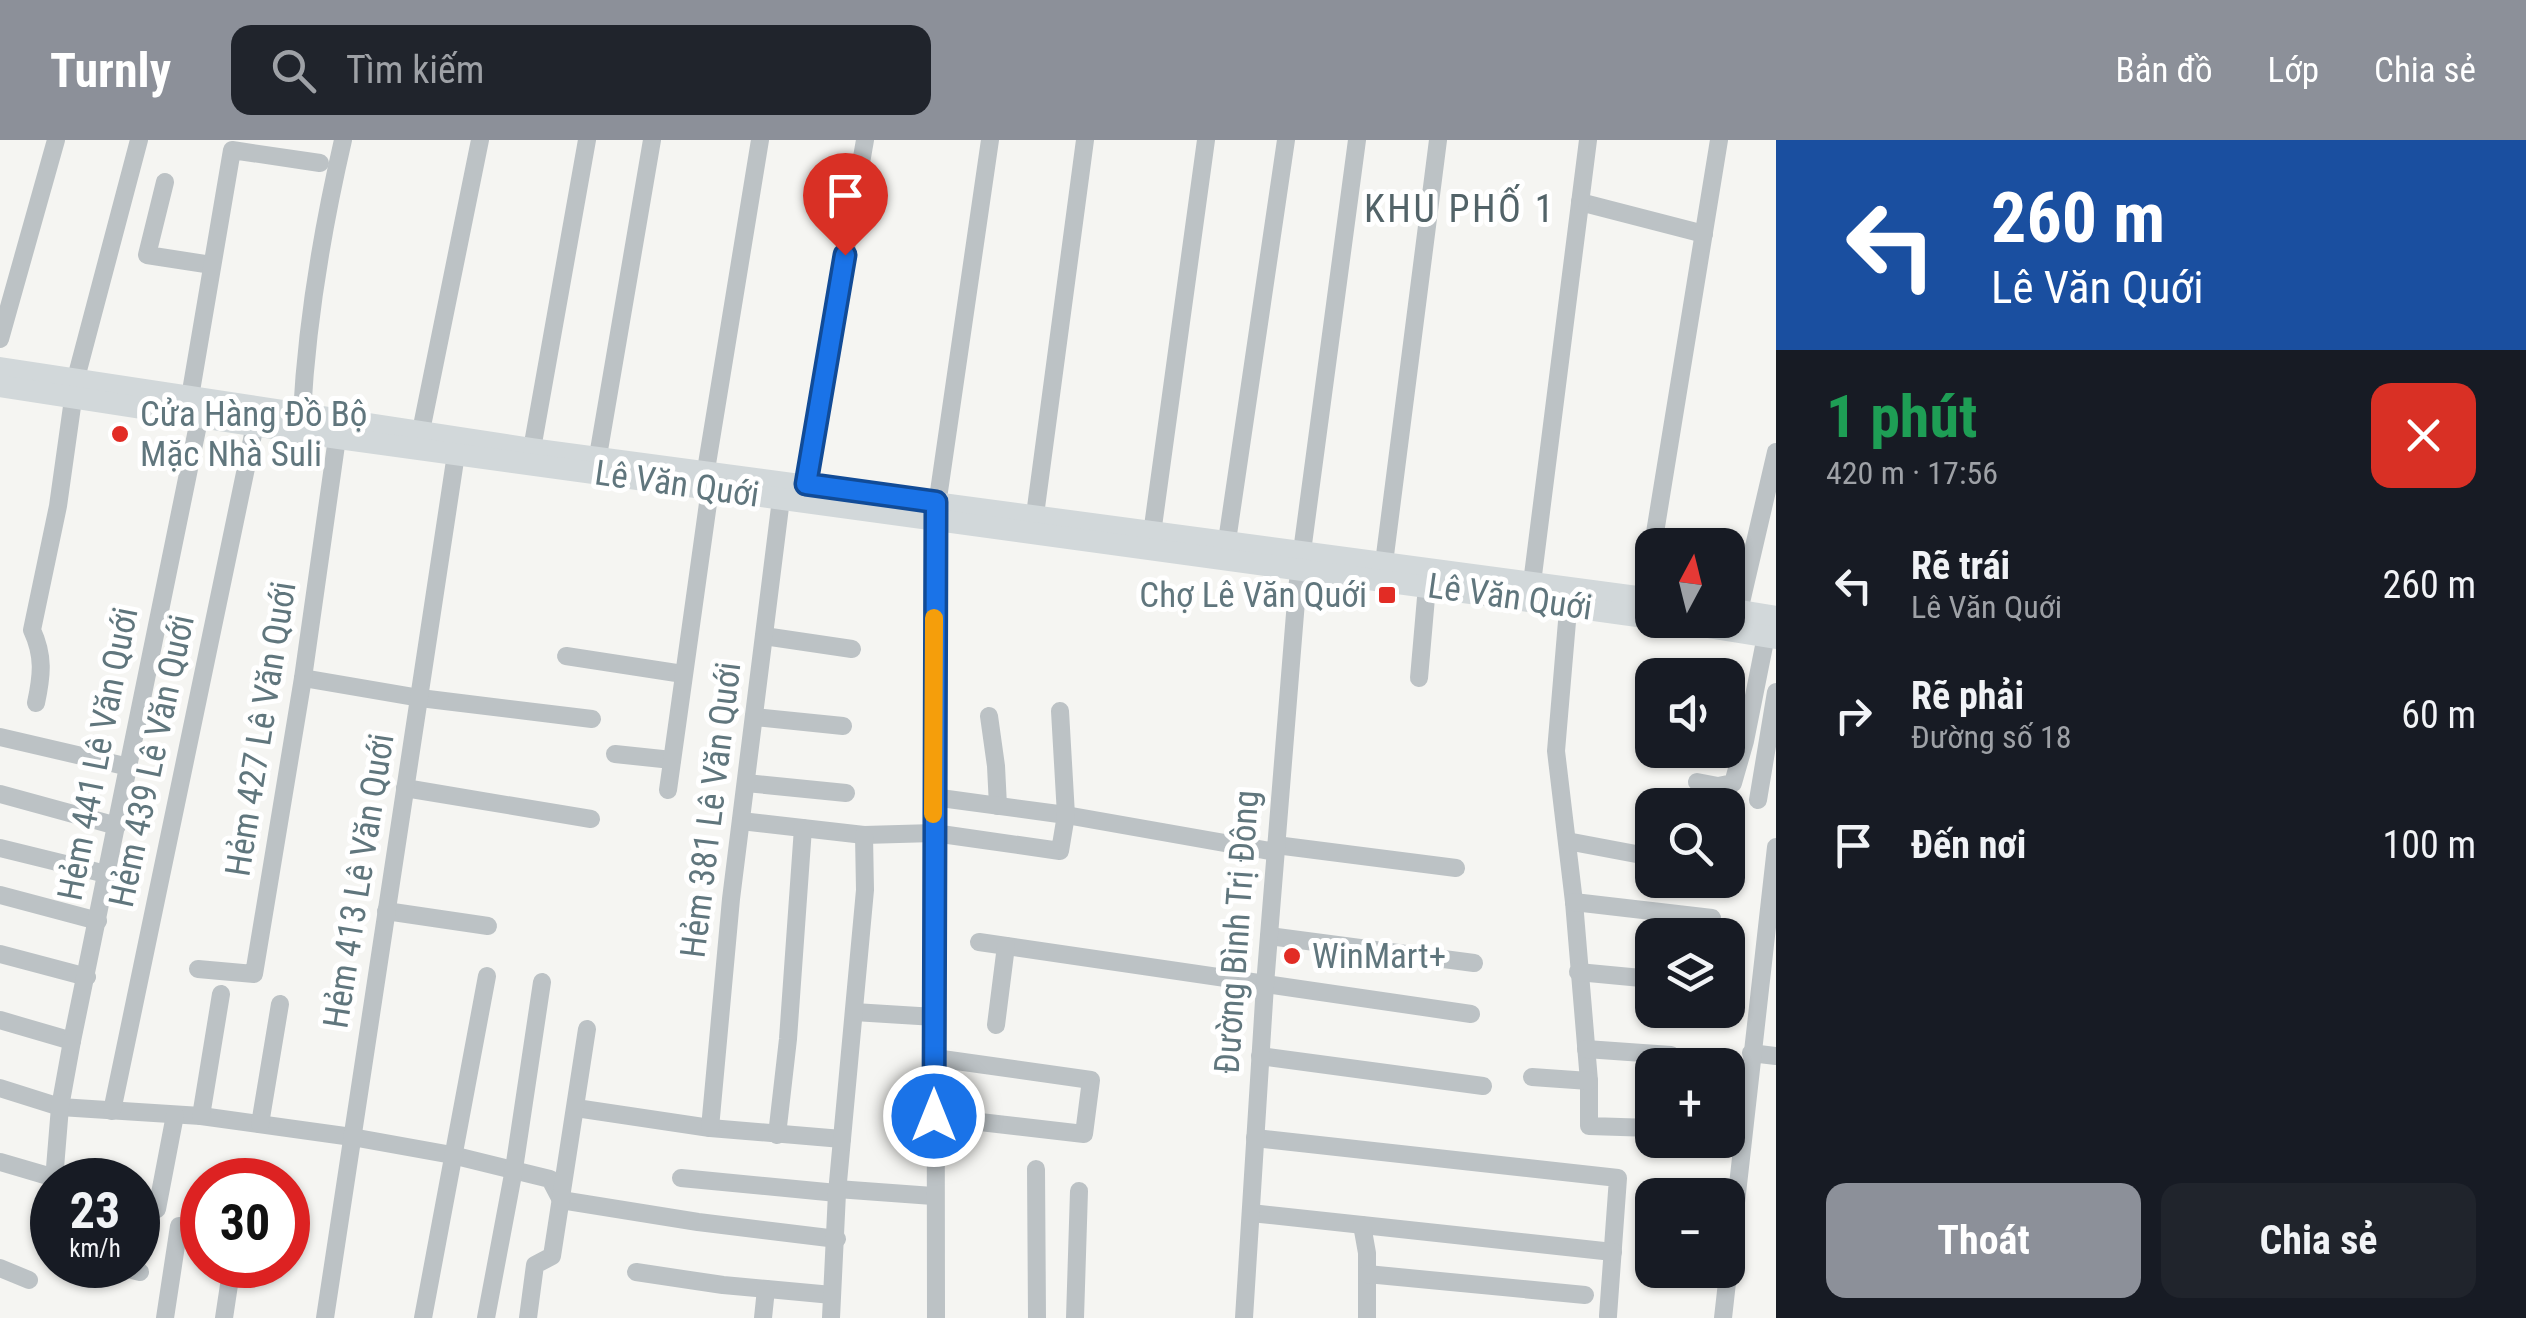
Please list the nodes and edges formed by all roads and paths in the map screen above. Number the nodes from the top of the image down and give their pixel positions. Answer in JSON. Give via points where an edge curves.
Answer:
{"nodes":[{"id":1,"x":56,"y":140,"type":"edge"},
{"id":2,"x":139,"y":140,"type":"edge"},
{"id":3,"x":343,"y":140,"type":"edge"},
{"id":4,"x":480,"y":140,"type":"edge"},
{"id":5,"x":587,"y":140,"type":"edge"},
{"id":6,"x":652,"y":140,"type":"edge"},
{"id":7,"x":760,"y":140,"type":"edge"},
{"id":8,"x":865,"y":140,"type":"edge"},
{"id":9,"x":990,"y":140,"type":"edge"},
{"id":10,"x":1084,"y":140,"type":"edge"},
{"id":11,"x":1206,"y":140,"type":"edge"},
{"id":12,"x":1286,"y":140,"type":"edge"},
{"id":13,"x":1357,"y":140,"type":"edge"},
{"id":14,"x":1438,"y":140,"type":"edge"},
{"id":15,"x":1588,"y":140,"type":"edge"},
{"id":16,"x":1720,"y":140,"type":"edge"},
{"id":17,"x":233,"y":145,"type":"edge"},
{"id":18,"x":320,"y":162,"type":"dead end"},
{"id":19,"x":165,"y":182,"type":"dead end"},
{"id":20,"x":1580,"y":202,"type":"junction"},
{"id":21,"x":1704,"y":234,"type":"junction"},
{"id":22,"x":212,"y":265,"type":"junction"},
{"id":23,"x":0,"y":339,"type":"edge"},
{"id":24,"x":0,"y":368,"type":"edge"},
{"id":25,"x":0,"y":386,"type":"edge"},
{"id":26,"x":74,"y":388,"type":"junction"},
{"id":27,"x":195,"y":406,"type":"junction"},
{"id":28,"x":301,"y":422,"type":"junction"},
{"id":29,"x":255,"y":425,"type":"junction"},
{"id":30,"x":420,"y":431,"type":"junction"},
{"id":31,"x":338,"y":438,"type":"junction"},
{"id":32,"x":532,"y":449,"type":"junction"},
{"id":33,"x":1776,"y":452,"type":"edge"},
{"id":34,"x":456,"y":454,"type":"junction"},
{"id":35,"x":597,"y":465,"type":"junction"},
{"id":36,"x":708,"y":479,"type":"junction"},
{"id":37,"x":806,"y":484,"type":"junction"},
{"id":38,"x":781,"y":498,"type":"junction"},
{"id":39,"x":936,"y":510,"type":"junction"},
{"id":40,"x":1034,"y":515,"type":"junction"},
{"id":41,"x":1656,"y":528,"type":"edge"},
{"id":42,"x":1151,"y":539,"type":"junction"},
{"id":43,"x":1227,"y":541,"type":"junction"},
{"id":44,"x":1301,"y":560,"type":"junction"},
{"id":45,"x":1384,"y":563,"type":"junction"},
{"id":46,"x":1745,"y":569,"type":"edge"},
{"id":47,"x":1532,"y":582,"type":"junction"},
{"id":48,"x":1427,"y":586,"type":"junction"},
{"id":49,"x":1569,"y":596,"type":"junction"},
{"id":50,"x":1635,"y":603,"type":"edge"},
{"id":51,"x":1745,"y":616,"type":"edge"},
{"id":52,"x":1745,"y":628,"type":"edge"},
{"id":53,"x":1772,"y":630,"type":"edge"},
{"id":54,"x":764,"y":636,"type":"junction"},
{"id":55,"x":852,"y":649,"type":"dead end"},
{"id":56,"x":566,"y":656,"type":"dead end"},
{"id":57,"x":683,"y":674,"type":"junction"},
{"id":58,"x":303,"y":678,"type":"junction"},
{"id":59,"x":1419,"y":678,"type":"dead end"},
{"id":60,"x":1776,"y":692,"type":"edge"},
{"id":61,"x":420,"y":698,"type":"junction"},
{"id":62,"x":36,"y":702,"type":"dead end"},
{"id":63,"x":1060,"y":712,"type":"dead end"},
{"id":64,"x":754,"y":716,"type":"junction"},
{"id":65,"x":990,"y":716,"type":"dead end"},
{"id":66,"x":592,"y":720,"type":"dead end"},
{"id":67,"x":844,"y":726,"type":"dead end"},
{"id":68,"x":0,"y":738,"type":"edge"},
{"id":69,"x":615,"y":754,"type":"dead end"},
{"id":70,"x":672,"y":760,"type":"junction"},
{"id":71,"x":130,"y":767,"type":"junction"},
{"id":72,"x":1697,"y":782,"type":"dead end"},
{"id":73,"x":746,"y":783,"type":"junction"},
{"id":74,"x":405,"y":788,"type":"junction"},
{"id":75,"x":668,"y":790,"type":"dead end"},
{"id":76,"x":846,"y":793,"type":"dead end"},
{"id":77,"x":0,"y":794,"type":"edge"},
{"id":78,"x":933,"y":797,"type":"junction"},
{"id":79,"x":1758,"y":800,"type":"dead end"},
{"id":80,"x":998,"y":806,"type":"junction"},
{"id":81,"x":1066,"y":815,"type":"junction"},
{"id":82,"x":591,"y":819,"type":"dead end"},
{"id":83,"x":741,"y":822,"type":"junction"},
{"id":84,"x":117,"y":826,"type":"junction"},
{"id":85,"x":803,"y":828,"type":"junction"},
{"id":86,"x":864,"y":834,"type":"junction"},
{"id":87,"x":934,"y":834,"type":"junction"},
{"id":88,"x":1567,"y":841,"type":"junction"},
{"id":89,"x":0,"y":848,"type":"edge"},
{"id":90,"x":1275,"y":849,"type":"junction"},
{"id":91,"x":1635,"y":855,"type":"edge"},
{"id":92,"x":1775,"y":859,"type":"edge"},
{"id":93,"x":1456,"y":868,"type":"dead end"},
{"id":94,"x":106,"y":874,"type":"junction"},
{"id":95,"x":0,"y":894,"type":"edge"},
{"id":96,"x":1574,"y":902,"type":"junction"},
{"id":97,"x":386,"y":911,"type":"junction"},
{"id":98,"x":1712,"y":918,"type":"dead end"},
{"id":99,"x":98,"y":921,"type":"junction"},
{"id":100,"x":488,"y":926,"type":"dead end"},
{"id":101,"x":1269,"y":936,"type":"junction"},
{"id":102,"x":979,"y":942,"type":"dead end"},
{"id":103,"x":1006,"y":946,"type":"junction"},
{"id":104,"x":0,"y":954,"type":"edge"},
{"id":105,"x":1474,"y":963,"type":"dead end"},
{"id":106,"x":198,"y":970,"type":"dead end"},
{"id":107,"x":1578,"y":972,"type":"junction"},
{"id":108,"x":487,"y":976,"type":"dead end"},
{"id":109,"x":86,"y":977,"type":"junction"},
{"id":110,"x":1635,"y":977,"type":"edge"},
{"id":111,"x":542,"y":982,"type":"dead end"},
{"id":112,"x":1265,"y":986,"type":"junction"},
{"id":113,"x":1768,"y":988,"type":"edge"},
{"id":114,"x":220,"y":994,"type":"dead end"},
{"id":115,"x":280,"y":1004,"type":"dead end"},
{"id":116,"x":854,"y":1012,"type":"junction"},
{"id":117,"x":1471,"y":1014,"type":"dead end"},
{"id":118,"x":934,"y":1018,"type":"junction"},
{"id":119,"x":0,"y":1020,"type":"edge"},
{"id":120,"x":996,"y":1025,"type":"dead end"},
{"id":121,"x":586,"y":1028,"type":"dead end"},
{"id":122,"x":72,"y":1041,"type":"junction"},
{"id":123,"x":1586,"y":1048,"type":"junction"},
{"id":124,"x":1635,"y":1052,"type":"edge"},
{"id":125,"x":1751,"y":1053,"type":"junction"},
{"id":126,"x":1260,"y":1056,"type":"junction"},
{"id":127,"x":1776,"y":1056,"type":"edge"},
{"id":128,"x":934,"y":1058,"type":"junction"},
{"id":129,"x":1532,"y":1077,"type":"dead end"},
{"id":130,"x":1589,"y":1080,"type":"junction"},
{"id":131,"x":1482,"y":1086,"type":"dead end"},
{"id":132,"x":0,"y":1088,"type":"edge"},
{"id":133,"x":60,"y":1106,"type":"junction"},
{"id":134,"x":576,"y":1108,"type":"junction"},
{"id":135,"x":112,"y":1110,"type":"junction"},
{"id":136,"x":175,"y":1115,"type":"junction"},
{"id":137,"x":201,"y":1116,"type":"junction"},
{"id":138,"x":980,"y":1122,"type":"dead end"},
{"id":139,"x":260,"y":1124,"type":"junction"},
{"id":140,"x":1635,"y":1127,"type":"edge"},
{"id":141,"x":710,"y":1128,"type":"junction"},
{"id":142,"x":777,"y":1135,"type":"junction"},
{"id":143,"x":352,"y":1137,"type":"junction"},
{"id":144,"x":1255,"y":1138,"type":"junction"},
{"id":145,"x":842,"y":1139,"type":"junction"},
{"id":146,"x":452,"y":1156,"type":"junction"},
{"id":147,"x":56,"y":1158,"type":"edge"},
{"id":148,"x":0,"y":1162,"type":"edge"},
{"id":149,"x":1036,"y":1169,"type":"dead end"},
{"id":150,"x":514,"y":1170,"type":"junction"},
{"id":151,"x":30,"y":1174,"type":"edge"},
{"id":152,"x":681,"y":1178,"type":"dead end"},
{"id":153,"x":837,"y":1191,"type":"junction"},
{"id":154,"x":1079,"y":1191,"type":"dead end"},
{"id":155,"x":160,"y":1193,"type":"edge"},
{"id":156,"x":933,"y":1196,"type":"junction"},
{"id":157,"x":561,"y":1200,"type":"junction"},
{"id":158,"x":1250,"y":1214,"type":"junction"},
{"id":159,"x":1362,"y":1225,"type":"junction"},
{"id":160,"x":178,"y":1226,"type":"dead end"},
{"id":161,"x":836,"y":1239,"type":"junction"},
{"id":162,"x":1613,"y":1252,"type":"junction"},
{"id":163,"x":0,"y":1268,"type":"edge"},
{"id":164,"x":636,"y":1272,"type":"dead end"},
{"id":165,"x":1367,"y":1274,"type":"junction"},
{"id":166,"x":29,"y":1280,"type":"dead end"},
{"id":167,"x":229,"y":1288,"type":"edge"},
{"id":168,"x":766,"y":1289,"type":"junction"},
{"id":169,"x":1585,"y":1294,"type":"dead end"},
{"id":170,"x":832,"y":1295,"type":"junction"},
{"id":171,"x":1608,"y":1316,"type":"edge"},
{"id":172,"x":166,"y":1318,"type":"edge"},
{"id":173,"x":224,"y":1318,"type":"edge"},
{"id":174,"x":326,"y":1318,"type":"edge"},
{"id":175,"x":423,"y":1318,"type":"edge"},
{"id":176,"x":486,"y":1318,"type":"edge"},
{"id":177,"x":528,"y":1318,"type":"edge"},
{"id":178,"x":763,"y":1318,"type":"edge"},
{"id":179,"x":831,"y":1318,"type":"edge"},
{"id":180,"x":936,"y":1318,"type":"edge"},
{"id":181,"x":1036,"y":1318,"type":"edge"},
{"id":182,"x":1076,"y":1318,"type":"edge"},
{"id":183,"x":1244,"y":1318,"type":"edge"},
{"id":184,"x":1367,"y":1318,"type":"edge"},
{"id":185,"x":1723,"y":1318,"type":"edge"}],
"edges":[{"from":1,"to":23,"type":"street"},
{"from":2,"to":26,"type":"street"},
{"from":3,"to":28,"type":"street","via":[[306,334]]},
{"from":4,"to":30,"type":"street"},
{"from":5,"to":32,"type":"street"},
{"from":6,"to":35,"type":"street"},
{"from":7,"to":36,"type":"street"},
{"from":8,"to":37,"type":"street"},
{"from":9,"to":39,"type":"street"},
{"from":10,"to":40,"type":"street"},
{"from":11,"to":42,"type":"street"},
{"from":12,"to":43,"type":"street"},
{"from":13,"to":44,"type":"street","name":"Đường Bình Trị Đông"},
{"from":14,"to":45,"type":"street"},
{"from":15,"to":20,"type":"street"},
{"from":16,"to":21,"type":"street"},
{"from":17,"to":18,"type":"street"},
{"from":17,"to":22,"type":"street","name":"Hẻm 441 Lê Văn Quới"},
{"from":19,"to":22,"type":"street","via":[[146,255]]},
{"from":20,"to":21,"type":"street"},
{"from":20,"to":47,"type":"street"},
{"from":21,"to":41,"type":"street"},
{"from":22,"to":27,"type":"street","name":"Hẻm 441 Lê Văn Quới"},
{"from":24,"to":26,"type":"main road","name":"Lê Văn Quới"},
{"from":25,"to":26,"type":"main road","name":"Lê Văn Quới"},
{"from":26,"to":27,"type":"main road","name":"Lê Văn Quới"},
{"from":26,"to":62,"type":"street","via":[[32,630],[43,668]]},
{"from":27,"to":28,"type":"main road","name":"Lê Văn Quới"},
{"from":27,"to":29,"type":"main road","name":"Lê Văn Quới"},
{"from":27,"to":71,"type":"street","name":"Hẻm 441 Lê Văn Quới"},
{"from":28,"to":29,"type":"main road","name":"Lê Văn Quới"},
{"from":28,"to":30,"type":"main road","name":"Lê Văn Quới"},
{"from":28,"to":31,"type":"main road","name":"Lê Văn Quới"},
{"from":29,"to":135,"type":"street","name":"Hẻm 439 Lê Văn Quới"},
{"from":30,"to":32,"type":"main road","name":"Lê Văn Quới"},
{"from":31,"to":34,"type":"main road","name":"Lê Văn Quới"},
{"from":31,"to":58,"type":"street","name":"Hẻm 427 Lê Văn Quới"},
{"from":32,"to":35,"type":"main road","name":"Lê Văn Quới"},
{"from":33,"to":46,"type":"street"},
{"from":34,"to":35,"type":"main road","name":"Lê Văn Quới"},
{"from":34,"to":61,"type":"street","name":"Hẻm 413 Lê Văn Quới"},
{"from":35,"to":36,"type":"main road","name":"Lê Văn Quới"},
{"from":36,"to":37,"type":"main road","name":"Lê Văn Quới"},
{"from":36,"to":38,"type":"main road","name":"Lê Văn Quới"},
{"from":36,"to":57,"type":"street"},
{"from":37,"to":39,"type":"main road","name":"Lê Văn Quới"},
{"from":38,"to":39,"type":"main road","name":"Lê Văn Quới"},
{"from":38,"to":54,"type":"street","name":"Hẻm 381 Lê Văn Quới"},
{"from":39,"to":40,"type":"main road","name":"Lê Văn Quới"},
{"from":39,"to":42,"type":"main road","name":"Lê Văn Quới"},
{"from":39,"to":78,"type":"street"},
{"from":40,"to":42,"type":"main road","name":"Lê Văn Quới"},
{"from":42,"to":43,"type":"main road","name":"Lê Văn Quới"},
{"from":42,"to":44,"type":"main road","name":"Lê Văn Quới"},
{"from":43,"to":44,"type":"main road","name":"Lê Văn Quới"},
{"from":44,"to":45,"type":"main road","name":"Lê Văn Quới"},
{"from":44,"to":48,"type":"main road","name":"Lê Văn Quới"},
{"from":44,"to":90,"type":"street","name":"Đường Bình Trị Đông"},
{"from":45,"to":47,"type":"main road","name":"Lê Văn Quới"},
{"from":47,"to":49,"type":"main road","name":"Lê Văn Quới"},
{"from":48,"to":49,"type":"main road","name":"Lê Văn Quới"},
{"from":48,"to":59,"type":"street"},
{"from":49,"to":50,"type":"main road","name":"Lê Văn Quới"},
{"from":49,"to":88,"type":"street","via":[[1556,752]]},
{"from":51,"to":53,"type":"main road"},
{"from":52,"to":53,"type":"main road"},
{"from":53,"to":72,"type":"street","via":[[1733,783]]},
{"from":54,"to":55,"type":"street"},
{"from":54,"to":64,"type":"street","name":"Hẻm 381 Lê Văn Quới"},
{"from":56,"to":57,"type":"street"},
{"from":57,"to":70,"type":"street"},
{"from":58,"to":61,"type":"street"},
{"from":58,"to":106,"type":"street","name":"Hẻm 427 Lê Văn Quới","via":[[254,974]]},
{"from":60,"to":79,"type":"street"},
{"from":61,"to":66,"type":"street"},
{"from":61,"to":74,"type":"street","name":"Hẻm 413 Lê Văn Quới"},
{"from":63,"to":81,"type":"street"},
{"from":64,"to":67,"type":"street"},
{"from":64,"to":73,"type":"street","name":"Hẻm 381 Lê Văn Quới"},
{"from":65,"to":80,"type":"street"},
{"from":68,"to":71,"type":"street"},
{"from":69,"to":70,"type":"street"},
{"from":70,"to":75,"type":"street"},
{"from":71,"to":84,"type":"street","name":"Hẻm 441 Lê Văn Quới"},
{"from":73,"to":76,"type":"street"},
{"from":73,"to":83,"type":"street","name":"Hẻm 381 Lê Văn Quới"},
{"from":74,"to":82,"type":"street"},
{"from":74,"to":97,"type":"street","name":"Hẻm 413 Lê Văn Quới"},
{"from":77,"to":84,"type":"street"},
{"from":78,"to":80,"type":"street"},
{"from":78,"to":87,"type":"street"},
{"from":80,"to":81,"type":"street"},
{"from":81,"to":87,"type":"street","via":[[1060,851]]},
{"from":81,"to":90,"type":"street"},
{"from":83,"to":85,"type":"street"},
{"from":83,"to":141,"type":"street","name":"Hẻm 381 Lê Văn Quới"},
{"from":84,"to":94,"type":"street","name":"Hẻm 441 Lê Văn Quới"},
{"from":85,"to":86,"type":"street"},
{"from":85,"to":142,"type":"street"},
{"from":86,"to":87,"type":"street"},
{"from":86,"to":116,"type":"street"},
{"from":87,"to":118,"type":"street"},
{"from":88,"to":91,"type":"street"},
{"from":88,"to":96,"type":"street"},
{"from":89,"to":94,"type":"street"},
{"from":90,"to":93,"type":"street"},
{"from":90,"to":101,"type":"street","name":"Đường Bình Trị Đông"},
{"from":92,"to":113,"type":"street"},
{"from":94,"to":99,"type":"street","name":"Hẻm 441 Lê Văn Quới"},
{"from":95,"to":99,"type":"street"},
{"from":96,"to":98,"type":"street"},
{"from":96,"to":107,"type":"street"},
{"from":97,"to":100,"type":"street"},
{"from":97,"to":143,"type":"street","name":"Hẻm 413 Lê Văn Quới"},
{"from":99,"to":109,"type":"street","name":"Hẻm 441 Lê Văn Quới"},
{"from":101,"to":105,"type":"street"},
{"from":101,"to":112,"type":"street","name":"Đường Bình Trị Đông"},
{"from":102,"to":103,"type":"street"},
{"from":103,"to":112,"type":"street"},
{"from":103,"to":120,"type":"street"},
{"from":104,"to":109,"type":"street"},
{"from":107,"to":110,"type":"street"},
{"from":107,"to":123,"type":"street"},
{"from":108,"to":146,"type":"street"},
{"from":109,"to":122,"type":"street","name":"Hẻm 441 Lê Văn Quới"},
{"from":111,"to":150,"type":"street"},
{"from":112,"to":117,"type":"street"},
{"from":112,"to":126,"type":"street","name":"Đường Bình Trị Đông"},
{"from":113,"to":125,"type":"street"},
{"from":114,"to":137,"type":"street"},
{"from":115,"to":139,"type":"street"},
{"from":116,"to":118,"type":"street"},
{"from":116,"to":145,"type":"street"},
{"from":118,"to":128,"type":"street"},
{"from":119,"to":122,"type":"street"},
{"from":121,"to":134,"type":"street"},
{"from":122,"to":133,"type":"street","name":"Hẻm 441 Lê Văn Quới"},
{"from":123,"to":124,"type":"street"},
{"from":123,"to":130,"type":"street"},
{"from":125,"to":127,"type":"street"},
{"from":125,"to":185,"type":"street"},
{"from":126,"to":131,"type":"street"},
{"from":126,"to":144,"type":"street","name":"Đường Bình Trị Đông"},
{"from":128,"to":138,"type":"street","via":[[1091,1080],[1084,1134]]},
{"from":128,"to":156,"type":"street"},
{"from":129,"to":130,"type":"street"},
{"from":130,"to":140,"type":"street","via":[[1589,1126]]},
{"from":132,"to":133,"type":"street"},
{"from":133,"to":135,"type":"street"},
{"from":133,"to":147,"type":"street","name":"Hẻm 441 Lê Văn Quới"},
{"from":134,"to":141,"type":"street"},
{"from":134,"to":157,"type":"street"},
{"from":135,"to":136,"type":"street"},
{"from":136,"to":137,"type":"street"},
{"from":136,"to":155,"type":"street"},
{"from":137,"to":139,"type":"street"},
{"from":139,"to":143,"type":"street"},
{"from":141,"to":142,"type":"street"},
{"from":142,"to":145,"type":"street"},
{"from":143,"to":146,"type":"street"},
{"from":143,"to":174,"type":"street","name":"Hẻm 413 Lê Văn Quới"},
{"from":144,"to":158,"type":"street","name":"Đường Bình Trị Đông"},
{"from":144,"to":162,"type":"street","via":[[1618,1178]]},
{"from":145,"to":153,"type":"street"},
{"from":146,"to":150,"type":"street"},
{"from":146,"to":175,"type":"street"},
{"from":148,"to":151,"type":"street"},
{"from":149,"to":181,"type":"street"},
{"from":150,"to":157,"type":"street","via":[[550,1178]]},
{"from":150,"to":176,"type":"street"},
{"from":152,"to":153,"type":"street"},
{"from":153,"to":156,"type":"street"},
{"from":153,"to":161,"type":"street"},
{"from":154,"to":182,"type":"street"},
{"from":156,"to":180,"type":"street"},
{"from":157,"to":161,"type":"street"},
{"from":157,"to":177,"type":"street","via":[[552,1256],[534,1265]]},
{"from":158,"to":159,"type":"street"},
{"from":158,"to":183,"type":"street","name":"Đường Bình Trị Đông"},
{"from":159,"to":162,"type":"street"},
{"from":159,"to":165,"type":"street"},
{"from":160,"to":172,"type":"street"},
{"from":161,"to":170,"type":"street"},
{"from":162,"to":171,"type":"street"},
{"from":163,"to":166,"type":"street"},
{"from":164,"to":168,"type":"street"},
{"from":165,"to":169,"type":"street"},
{"from":165,"to":184,"type":"street"},
{"from":167,"to":173,"type":"street"},
{"from":168,"to":170,"type":"street"},
{"from":168,"to":178,"type":"street"},
{"from":170,"to":179,"type":"street"}]}
